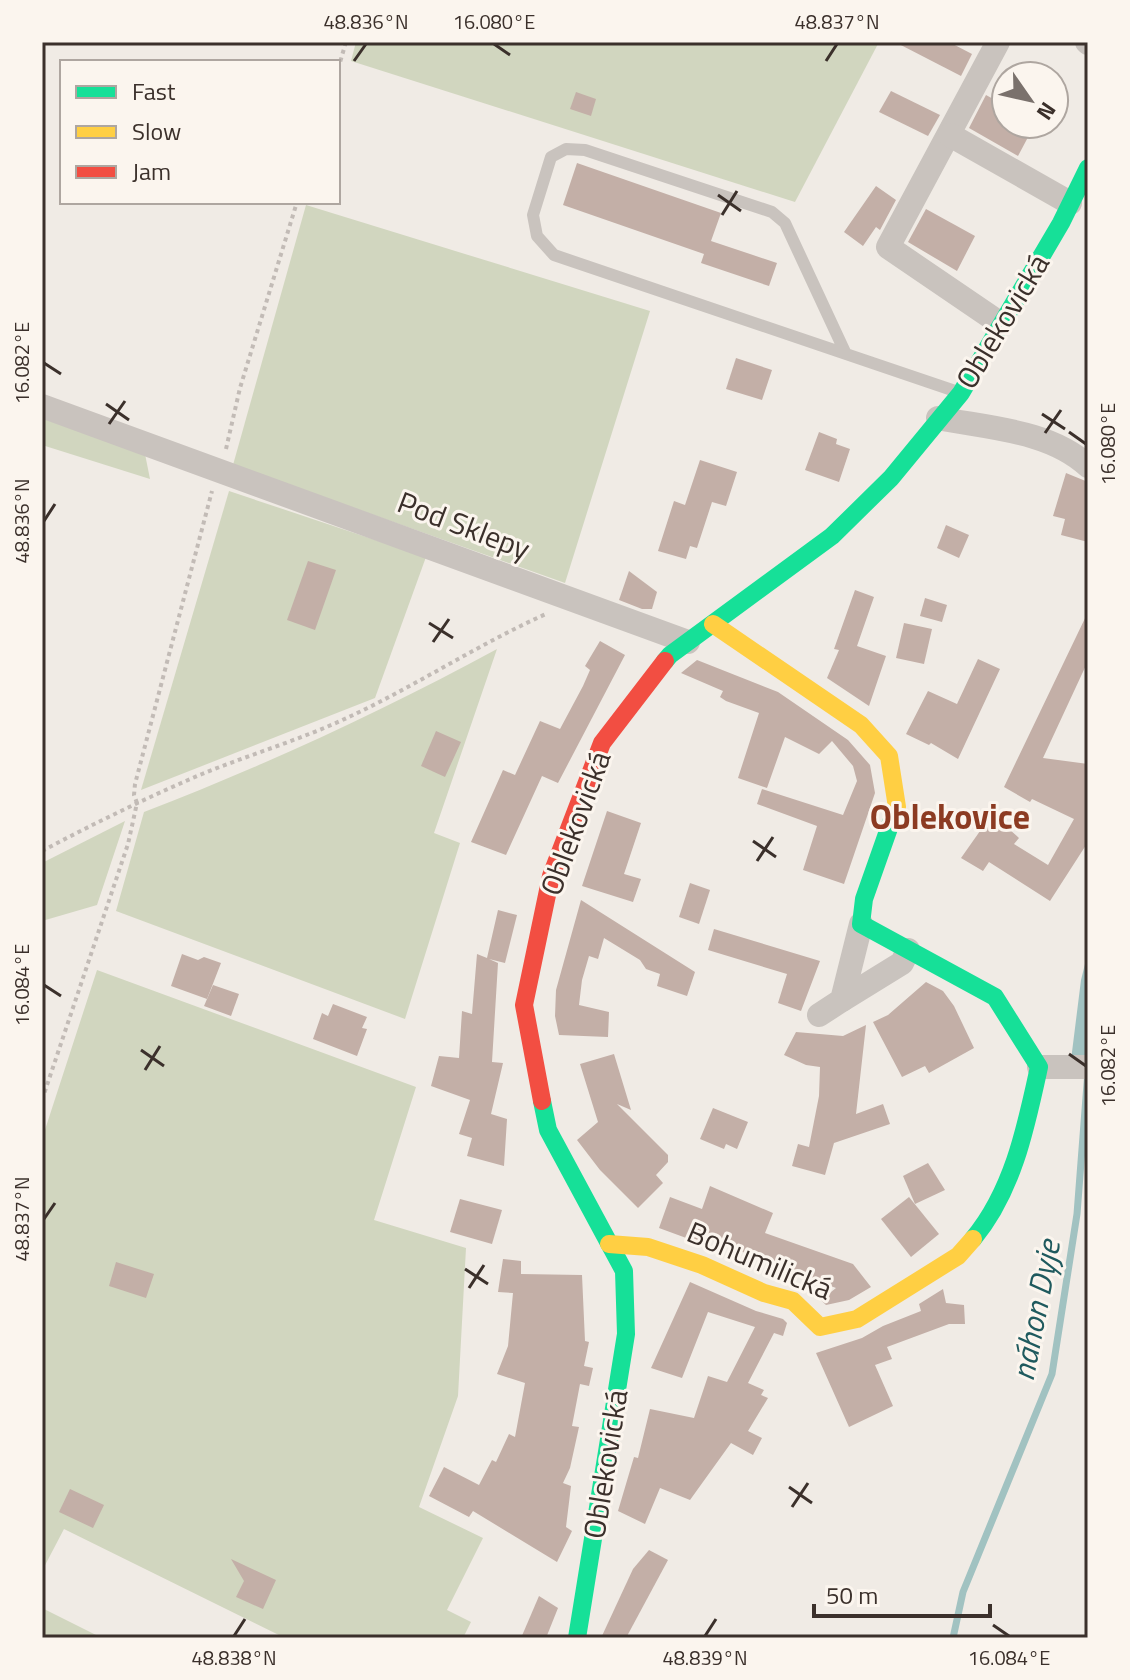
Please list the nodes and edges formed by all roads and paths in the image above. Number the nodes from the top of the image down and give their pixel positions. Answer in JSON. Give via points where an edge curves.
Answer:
{"nodes":[{"id":1,"x":346,"y":42,"type":"edge"},
{"id":2,"x":998,"y":42,"type":"edge"},
{"id":3,"x":340,"y":62,"type":"edge"},
{"id":4,"x":950,"y":135,"type":"junction"},
{"id":5,"x":1088,"y":168,"type":"edge"},
{"id":6,"x":1070,"y":203,"type":"junction"},
{"id":7,"x":296,"y":204,"type":"edge"},
{"id":8,"x":1001,"y":324,"type":"junction"},
{"id":9,"x":845,"y":352,"type":"junction"},
{"id":10,"x":961,"y":393,"type":"junction"},
{"id":11,"x":42,"y":406,"type":"edge"},
{"id":12,"x":938,"y":418,"type":"junction"},
{"id":13,"x":1088,"y":466,"type":"edge"},
{"id":14,"x":219,"y":470,"type":"junction"},
{"id":15,"x":575,"y":602,"type":"junction"},
{"id":16,"x":713,"y":624,"type":"junction"},
{"id":17,"x":688,"y":642,"type":"junction"},
{"id":18,"x":137,"y":803,"type":"junction"},
{"id":19,"x":42,"y":851,"type":"edge"},
{"id":20,"x":861,"y":924,"type":"junction"},
{"id":21,"x":908,"y":950,"type":"junction"},
{"id":22,"x":842,"y":1000,"type":"junction"},
{"id":23,"x":819,"y":1015,"type":"dead end"},
{"id":24,"x":1076,"y":1066,"type":"edge"},
{"id":25,"x":1039,"y":1067,"type":"junction"},
{"id":26,"x":42,"y":1100,"type":"edge"},
{"id":27,"x":609,"y":1244,"type":"junction"},
{"id":28,"x":577,"y":1638,"type":"edge"}],
"edges":[{"from":1,"to":3,"type":"path"},
{"from":2,"to":4,"type":"street"},
{"from":4,"to":6,"type":"street"},
{"from":4,"to":8,"type":"street","via":[[888,247]]},
{"from":5,"to":6,"type":"street","name":"Oblekovická"},
{"from":6,"to":8,"type":"street","name":"Oblekovická"},
{"from":7,"to":14,"type":"path"},
{"from":8,"to":10,"type":"street","name":"Oblekovická"},
{"from":9,"to":9,"type":"lane","via":[[554,255],[537,236],[533,215],[551,157],[566,149],[585,150],[772,212],[785,223]]},
{"from":9,"to":10,"type":"lane"},
{"from":10,"to":12,"type":"street","name":"Oblekovická"},
{"from":11,"to":14,"type":"street","name":"Pod Sklepy"},
{"from":12,"to":13,"type":"street","via":[[1043,439],[1073,452]]},
{"from":12,"to":16,"type":"street","name":"Oblekovická","via":[[891,478],[832,536]]},
{"from":14,"to":15,"type":"street","name":"Pod Sklepy"},
{"from":14,"to":18,"type":"path","via":[[135,784]]},
{"from":15,"to":17,"type":"street","name":"Pod Sklepy"},
{"from":15,"to":18,"type":"path","via":[[499,635],[347,718]]},
{"from":16,"to":17,"type":"street","name":"Oblekovická"},
{"from":16,"to":20,"type":"street","via":[[861,725],[889,756],[897,807],[864,899]]},
{"from":17,"to":27,"type":"street","name":"Oblekovická","via":[[670,655],[602,743],[551,876],[524,1005],[548,1130]]},
{"from":18,"to":19,"type":"path"},
{"from":18,"to":26,"type":"path"},
{"from":20,"to":21,"type":"street"},
{"from":20,"to":22,"type":"street"},
{"from":21,"to":22,"type":"street","via":[[902,963]]},
{"from":21,"to":25,"type":"street","via":[[995,997]]},
{"from":22,"to":23,"type":"street"},
{"from":24,"to":25,"type":"street"},
{"from":25,"to":27,"type":"street","name":"Bohumilická","via":[[1006,1187],[990,1218],[958,1256],[857,1319],[820,1327],[793,1301],[702,1265],[648,1247]]},
{"from":27,"to":28,"type":"street","name":"Oblekovická","via":[[624,1271],[626,1334]]}]}
